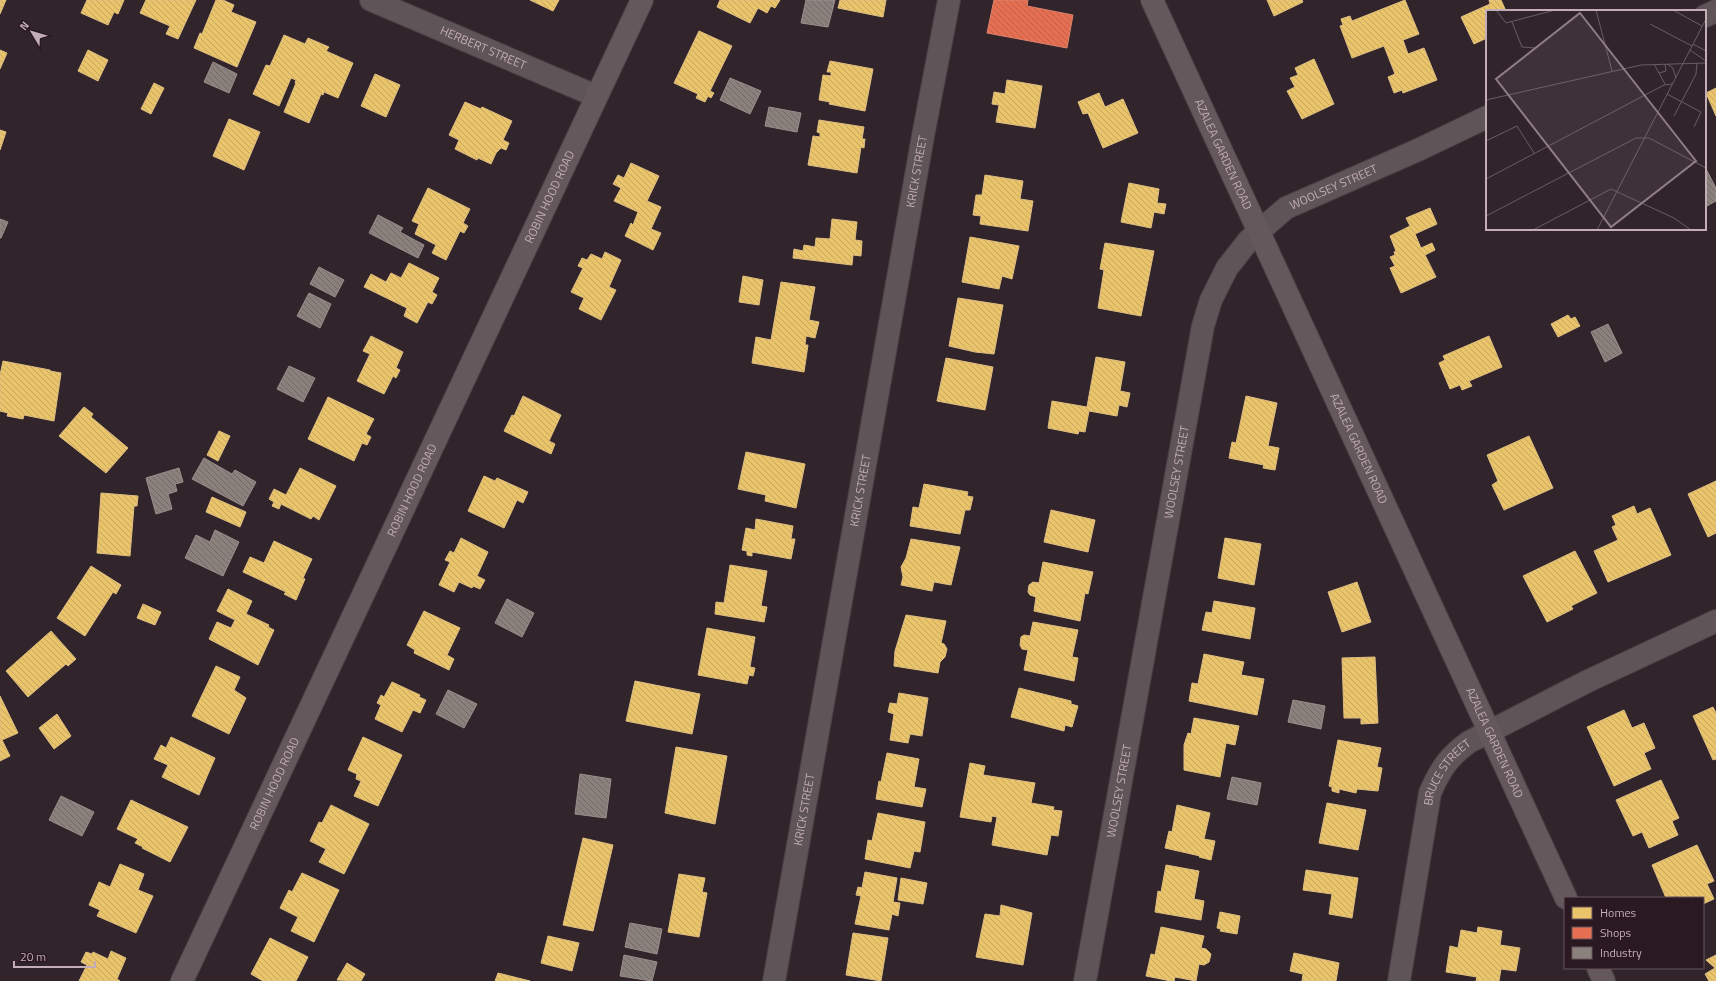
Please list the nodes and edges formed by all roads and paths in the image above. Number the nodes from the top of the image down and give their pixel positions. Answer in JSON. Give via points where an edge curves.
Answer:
{"nodes":[{"id":1,"x":371,"y":0,"type":"edge"},
{"id":2,"x":642,"y":0,"type":"edge"},
{"id":3,"x":949,"y":0,"type":"edge"},
{"id":4,"x":1152,"y":0,"type":"edge"},
{"id":5,"x":1716,"y":11,"type":"edge"},
{"id":6,"x":1706,"y":16,"type":"edge"},
{"id":7,"x":596,"y":96,"type":"junction"},
{"id":8,"x":1486,"y":117,"type":"edge"},
{"id":9,"x":1259,"y":231,"type":"junction"},
{"id":10,"x":1716,"y":621,"type":"edge"},
{"id":11,"x":1490,"y":732,"type":"junction"},
{"id":12,"x":1566,"y":897,"type":"edge"},
{"id":13,"x":1598,"y":969,"type":"edge"},
{"id":14,"x":182,"y":981,"type":"edge"},
{"id":15,"x":774,"y":981,"type":"edge"},
{"id":16,"x":1085,"y":981,"type":"edge"},
{"id":17,"x":1399,"y":981,"type":"edge"},
{"id":18,"x":1604,"y":981,"type":"edge"}],
"edges":[{"from":1,"to":7,"type":"street","name":"HERBERT STREET"},
{"from":2,"to":7,"type":"street","name":"ROBIN HOOD ROAD"},
{"from":3,"to":15,"type":"street","name":"KRICK STREET"},
{"from":4,"to":9,"type":"street","name":"AZALEA GARDEN ROAD"},
{"from":5,"to":6,"type":"street"},
{"from":7,"to":14,"type":"street","name":"ROBIN HOOD ROAD"},
{"from":8,"to":9,"type":"street","name":"WOOLSEY STREET","via":[[1286,208]]},
{"from":9,"to":11,"type":"street","name":"AZALEA GARDEN ROAD"},
{"from":9,"to":16,"type":"street","name":"WOOLSEY STREET","via":[[1227,268],[1211,300],[1203,326]]},
{"from":10,"to":11,"type":"street","name":"BRUCE STREET","via":[[1586,682]]},
{"from":11,"to":12,"type":"street","name":"AZALEA GARDEN ROAD"},
{"from":11,"to":17,"type":"street","name":"BRUCE STREET","via":[[1457,750],[1439,772],[1430,793]]},
{"from":13,"to":18,"type":"street"}]}
